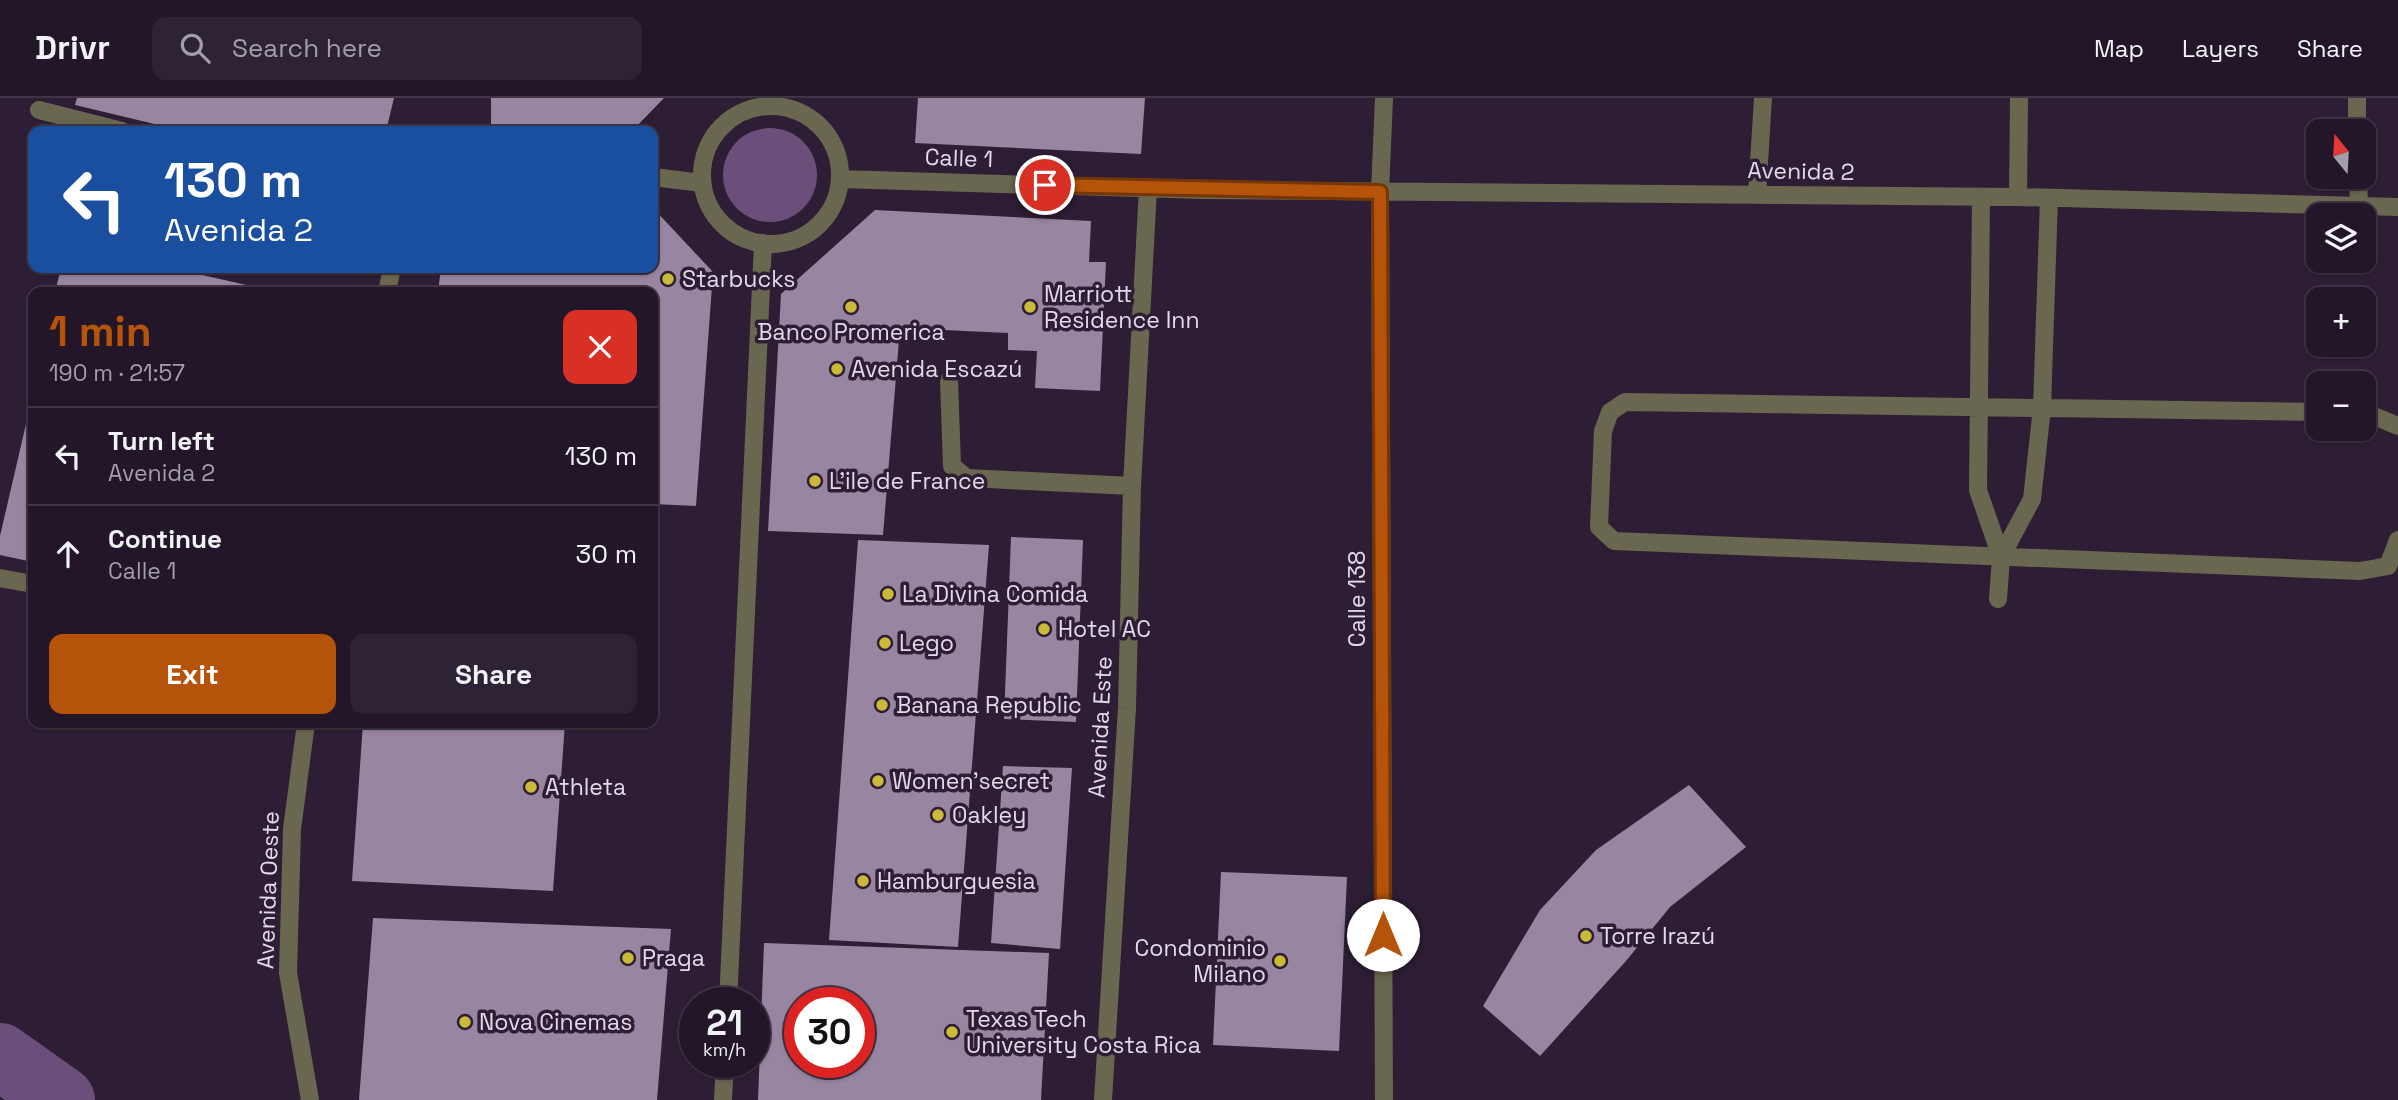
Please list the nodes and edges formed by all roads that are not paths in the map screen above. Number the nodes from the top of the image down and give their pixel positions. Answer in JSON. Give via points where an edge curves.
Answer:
{"nodes":[{"id":1,"x":1384,"y":98,"type":"edge"},
{"id":2,"x":1763,"y":98,"type":"edge"},
{"id":3,"x":2019,"y":98,"type":"edge"},
{"id":4,"x":2357,"y":98,"type":"edge"},
{"id":5,"x":746,"y":105,"type":"edge"},
{"id":6,"x":803,"y":106,"type":"edge"},
{"id":7,"x":39,"y":110,"type":"dead end"},
{"id":8,"x":2357,"y":119,"type":"edge"},
{"id":9,"x":102,"y":126,"type":"edge"},
{"id":10,"x":658,"y":178,"type":"edge"},
{"id":11,"x":840,"y":179,"type":"junction"},
{"id":12,"x":702,"y":183,"type":"junction"},
{"id":13,"x":1148,"y":188,"type":"junction"},
{"id":14,"x":1203,"y":190,"type":"joint"},
{"id":15,"x":1380,"y":192,"type":"junction"},
{"id":16,"x":1757,"y":195,"type":"junction"},
{"id":17,"x":1981,"y":197,"type":"junction"},
{"id":18,"x":2018,"y":197,"type":"junction"},
{"id":19,"x":2049,"y":198,"type":"junction"},
{"id":20,"x":2306,"y":204,"type":"edge"},
{"id":21,"x":2376,"y":206,"type":"edge"},
{"id":22,"x":2398,"y":207,"type":"edge"},
{"id":23,"x":763,"y":243,"type":"junction"},
{"id":24,"x":949,"y":380,"type":"dead end"},
{"id":25,"x":1979,"y":407,"type":"junction"},
{"id":26,"x":2042,"y":408,"type":"junction"},
{"id":27,"x":2306,"y":412,"type":"edge"},
{"id":28,"x":2376,"y":417,"type":"edge"},
{"id":29,"x":2398,"y":426,"type":"edge"},
{"id":30,"x":1132,"y":486,"type":"junction"},
{"id":31,"x":2398,"y":540,"type":"edge"},
{"id":32,"x":2001,"y":557,"type":"junction"},
{"id":33,"x":0,"y":578,"type":"edge"},
{"id":34,"x":28,"y":583,"type":"edge"},
{"id":35,"x":1998,"y":599,"type":"dead end"},
{"id":36,"x":305,"y":728,"type":"edge"},
{"id":37,"x":729,"y":987,"type":"edge"},
{"id":38,"x":724,"y":1078,"type":"edge"},
{"id":39,"x":310,"y":1100,"type":"edge"},
{"id":40,"x":723,"y":1100,"type":"edge"},
{"id":41,"x":1102,"y":1100,"type":"edge"},
{"id":42,"x":1384,"y":1100,"type":"edge"}],
"edges":[{"from":1,"to":15,"type":"street","name":"Calle 138"},
{"from":2,"to":16,"type":"street"},
{"from":3,"to":18,"type":"street"},
{"from":4,"to":8,"type":"street"},
{"from":5,"to":6,"type":"street"},
{"from":5,"to":12,"type":"street","via":[[711,141],[703,161]]},
{"from":6,"to":11,"type":"street","via":[[832,141]]},
{"from":7,"to":9,"type":"street"},
{"from":10,"to":12,"type":"street"},
{"from":11,"to":13,"type":"street","name":"Calle 1"},
{"from":11,"to":23,"type":"street","via":[[837,197],[816,228],[782,243]]},
{"from":12,"to":23,"type":"street","via":[[708,205],[722,224],[741,238]]},
{"from":13,"to":14,"type":"street","name":"Calle 1"},
{"from":13,"to":30,"type":"street","name":"Avenida Este"},
{"from":14,"to":15,"type":"street","name":"Avenida 2"},
{"from":15,"to":16,"type":"street","name":"Avenida 2"},
{"from":15,"to":42,"type":"street","name":"Calle 138"},
{"from":16,"to":17,"type":"street","name":"Avenida 2"},
{"from":17,"to":18,"type":"street","name":"Avenida 2"},
{"from":17,"to":25,"type":"street"},
{"from":18,"to":19,"type":"street","name":"Avenida 2"},
{"from":19,"to":20,"type":"street","name":"Avenida 2"},
{"from":19,"to":26,"type":"street"},
{"from":21,"to":22,"type":"street","name":"Avenida 2"},
{"from":23,"to":37,"type":"street"},
{"from":24,"to":30,"type":"street","via":[[952,466],[967,478]]},
{"from":25,"to":26,"type":"street"},
{"from":25,"to":32,"type":"street","via":[[1978,490]]},
{"from":25,"to":32,"type":"street","via":[[1625,402],[1610,412],[1603,431],[1599,527],[1614,541]]},
{"from":26,"to":27,"type":"street"},
{"from":26,"to":32,"type":"street","via":[[2032,499]]},
{"from":28,"to":29,"type":"street"},
{"from":30,"to":41,"type":"street","name":"Avenida Este","via":[[1127,708]]},
{"from":31,"to":32,"type":"street","via":[[2388,566],[2360,571]]},
{"from":32,"to":35,"type":"street"},
{"from":33,"to":34,"type":"street"},
{"from":36,"to":39,"type":"street","name":"Avenida Oeste","via":[[292,829],[288,972]]},
{"from":38,"to":40,"type":"street"}]}
